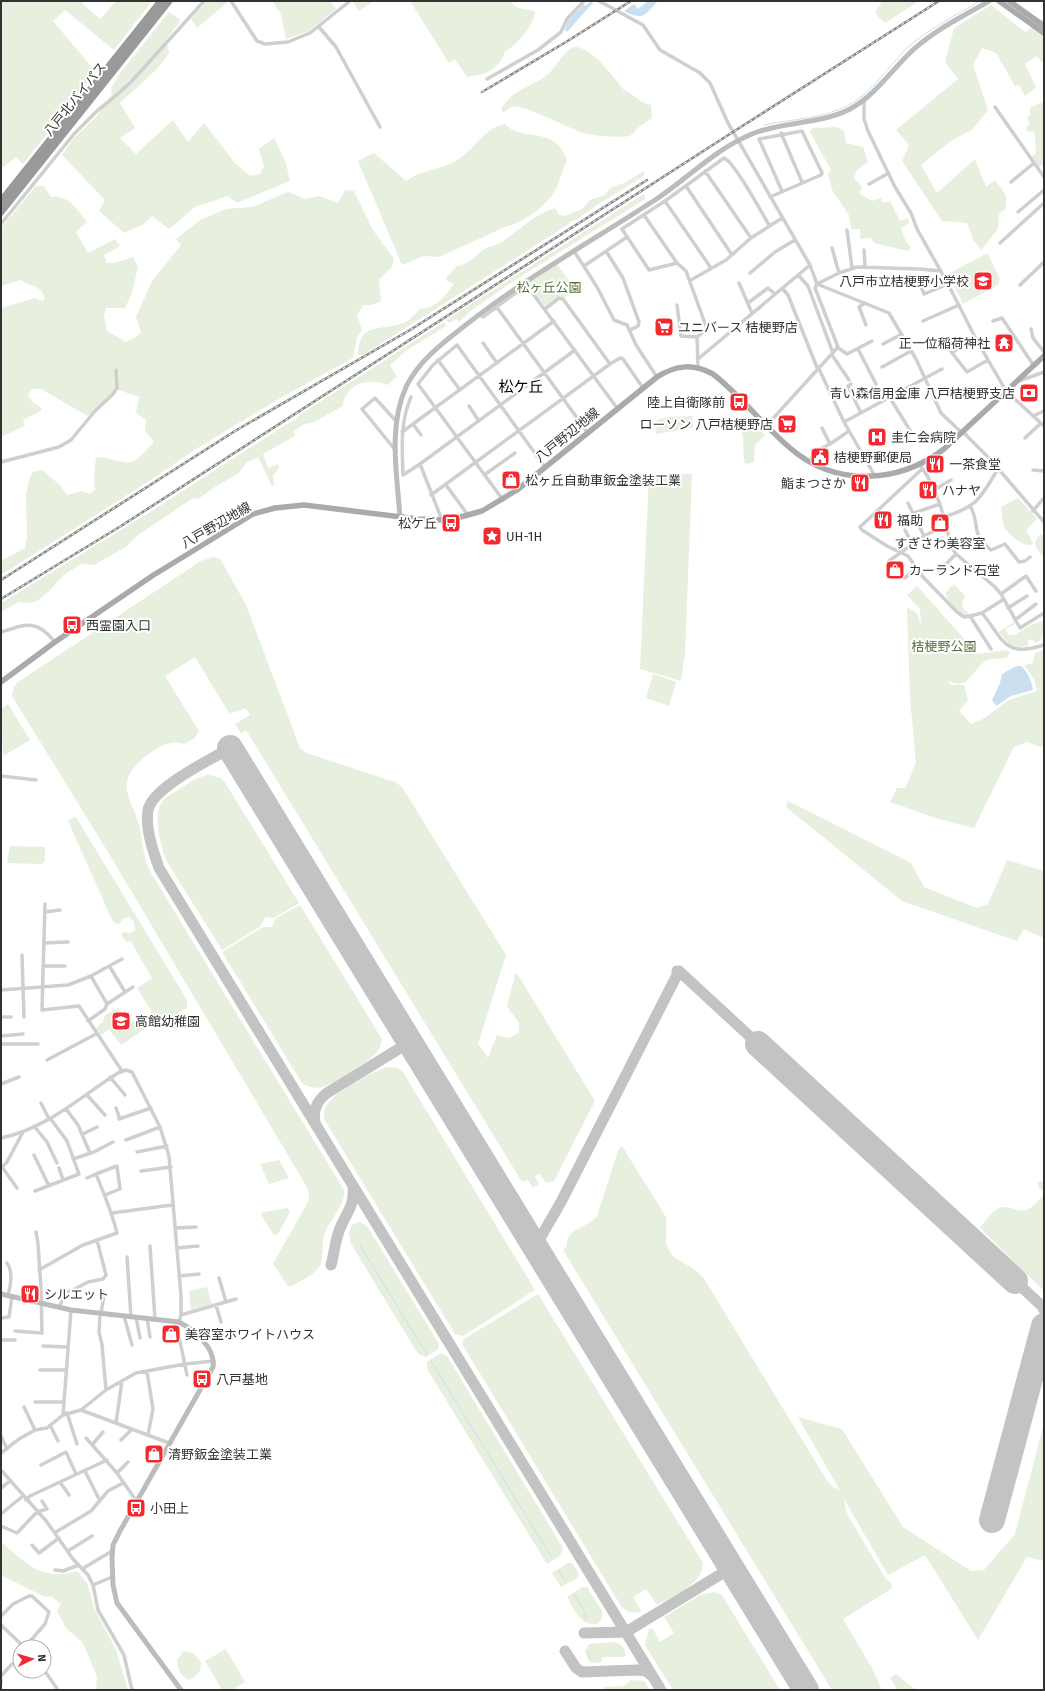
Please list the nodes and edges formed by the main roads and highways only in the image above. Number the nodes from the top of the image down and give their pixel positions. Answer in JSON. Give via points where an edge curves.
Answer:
{"nodes":[{"id":1,"x":161,"y":1,"type":"edge"},
{"id":2,"x":169,"y":1,"type":"edge"},
{"id":3,"x":999,"y":1,"type":"edge"},
{"id":4,"x":1009,"y":1,"type":"edge"},
{"id":5,"x":1044,"y":26,"type":"edge"},
{"id":6,"x":1044,"y":33,"type":"edge"},
{"id":7,"x":1,"y":201,"type":"edge"},
{"id":8,"x":1,"y":212,"type":"edge"},
{"id":9,"x":1044,"y":356,"type":"edge"},
{"id":10,"x":1,"y":682,"type":"edge"}],
"edges":[{"from":1,"to":7,"type":"highway","name":"八戸北バイパス"},
{"from":2,"to":8,"type":"highway","name":"八戸北バイパス"},
{"from":3,"to":6,"type":"main road"},
{"from":4,"to":5,"type":"main road"},
{"from":9,"to":10,"type":"main road","name":"八戸野辺地線","via":[[944,449],[921,467],[875,476],[841,473],[809,461],[790,448],[713,374],[698,367],[674,368],[657,377],[503,500],[468,515],[442,520],[304,505],[275,508],[253,514],[152,576]]}]}
